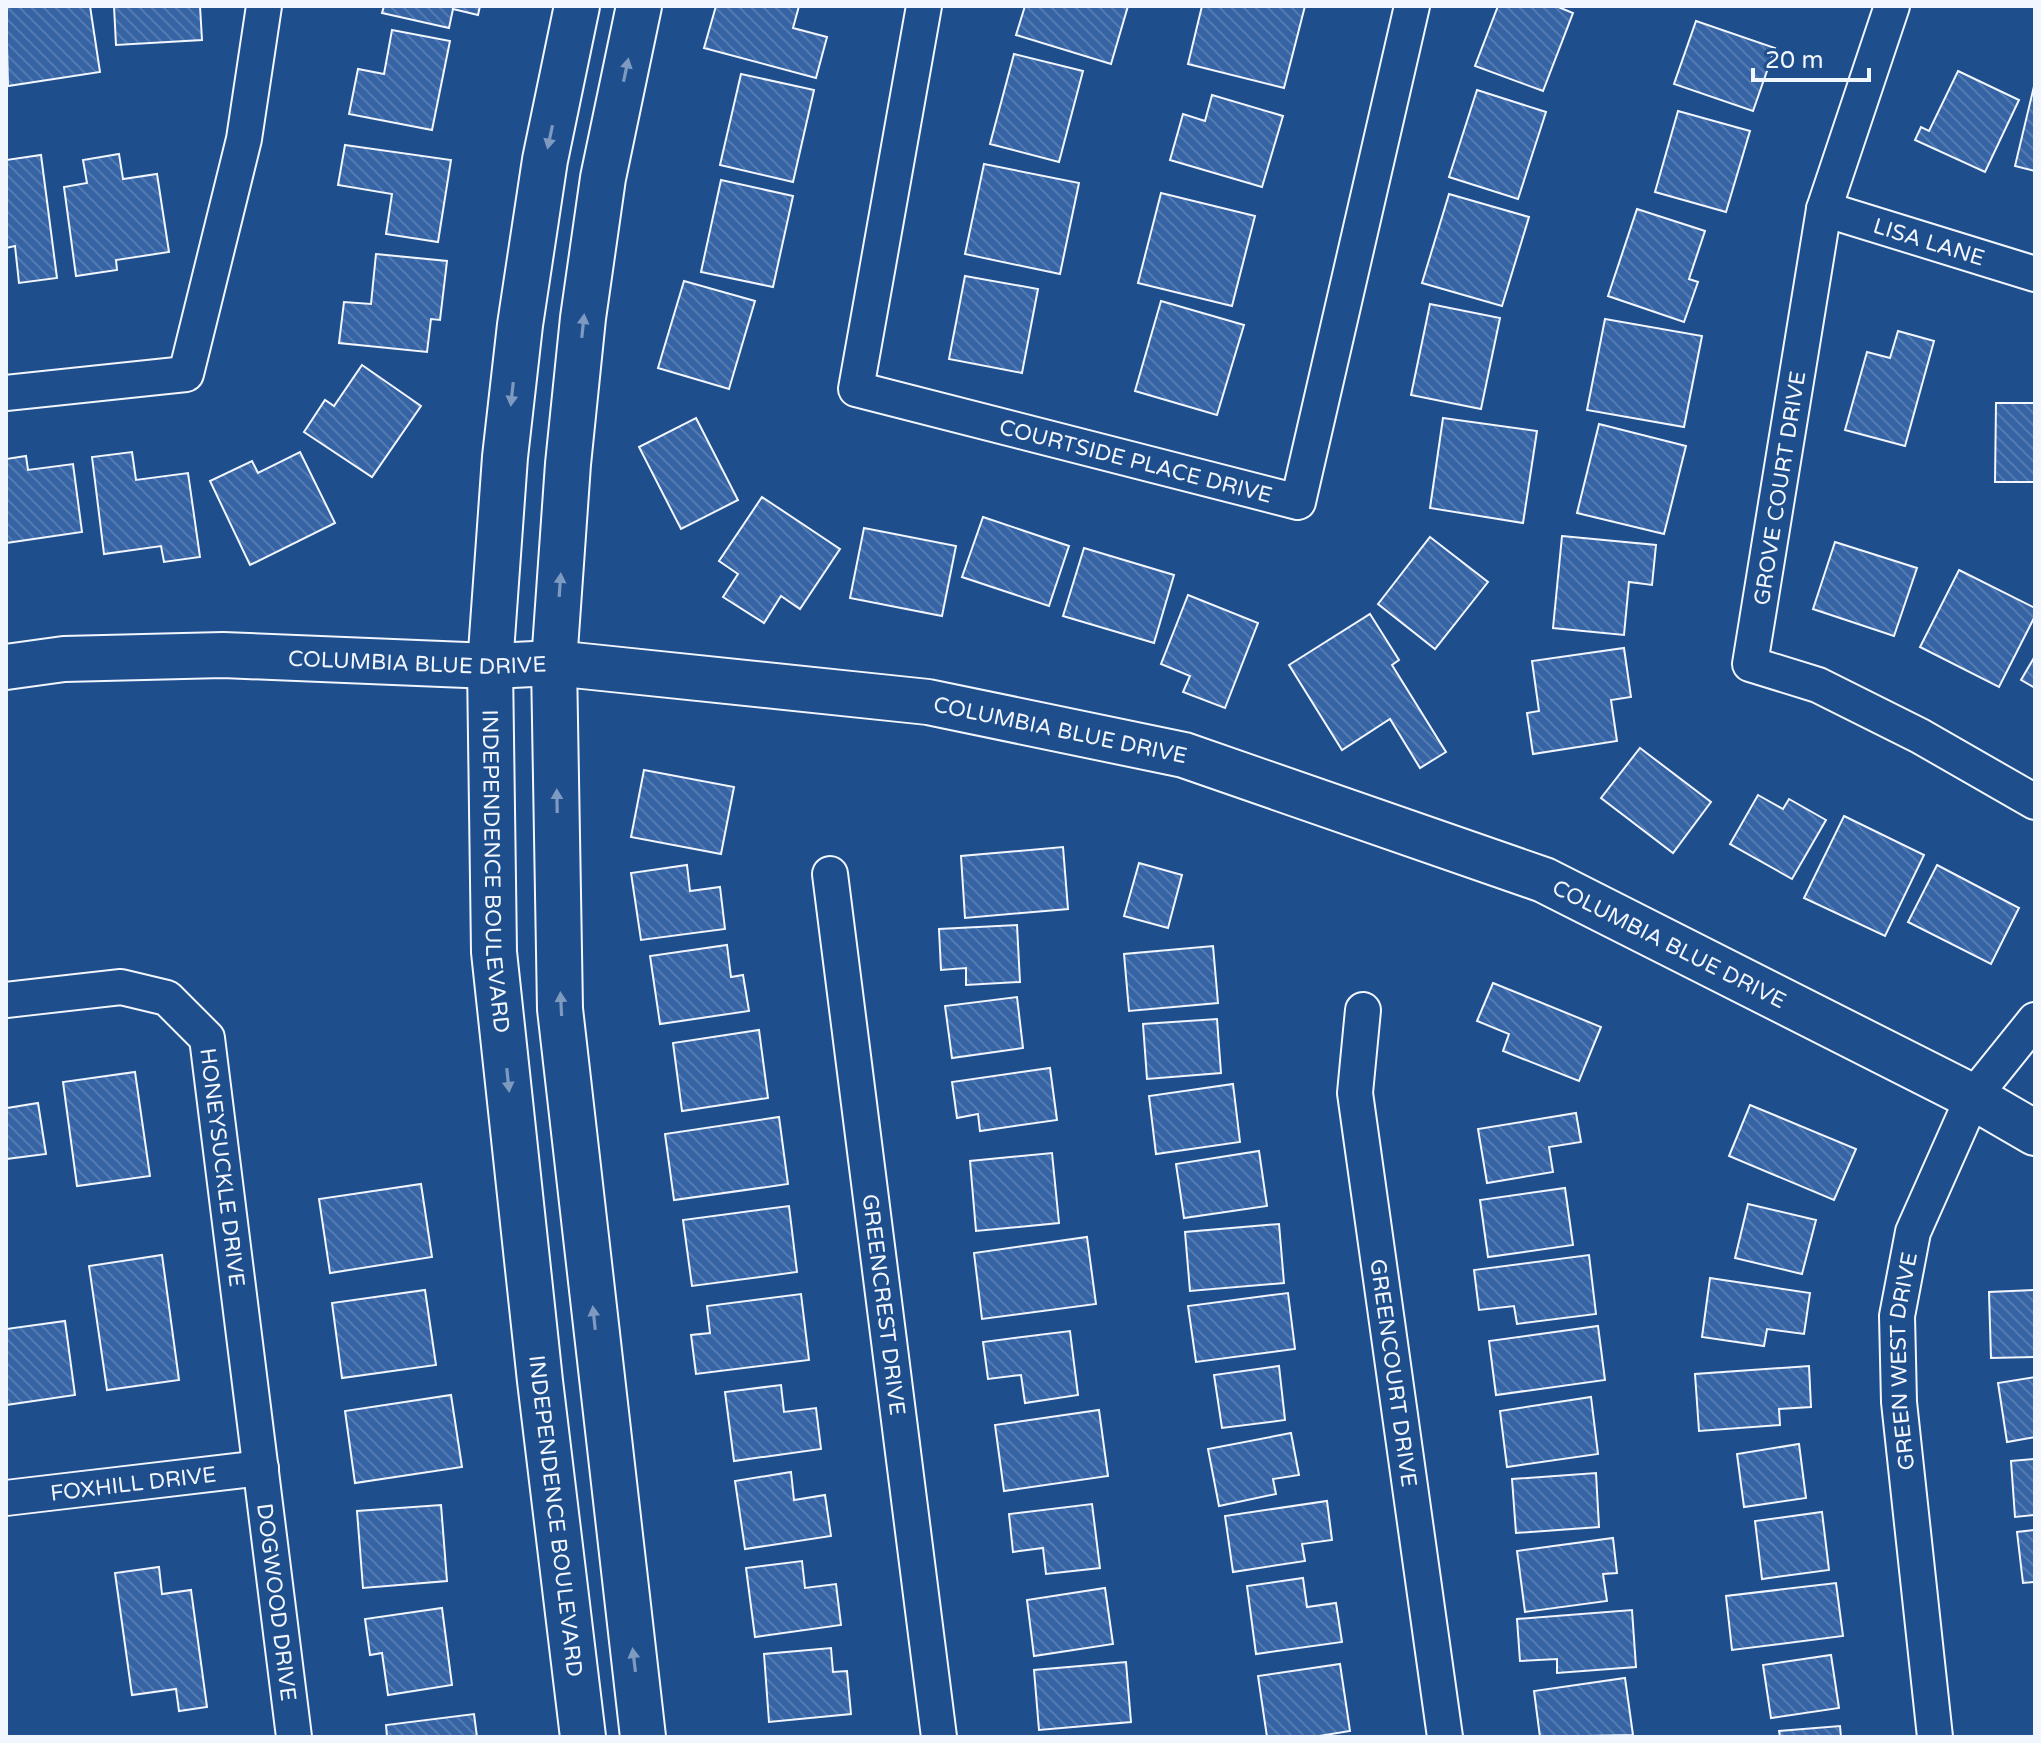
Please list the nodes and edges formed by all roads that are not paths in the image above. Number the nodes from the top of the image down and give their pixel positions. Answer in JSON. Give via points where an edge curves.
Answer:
{"nodes":[{"id":1,"x":264,"y":6,"type":"edge"},
{"id":2,"x":577,"y":6,"type":"edge"},
{"id":3,"x":639,"y":6,"type":"edge"},
{"id":4,"x":924,"y":6,"type":"edge"},
{"id":5,"x":1412,"y":6,"type":"edge"},
{"id":6,"x":1892,"y":6,"type":"edge"},
{"id":7,"x":1824,"y":209,"type":"junction"},
{"id":8,"x":2035,"y":274,"type":"edge"},
{"id":9,"x":6,"y":393,"type":"edge"},
{"id":10,"x":554,"y":663,"type":"junction"},
{"id":11,"x":490,"y":666,"type":"junction"},
{"id":12,"x":6,"y":667,"type":"edge"},
{"id":13,"x":2035,"y":802,"type":"edge"},
{"id":14,"x":830,"y":874,"type":"dead end"},
{"id":15,"x":6,"y":1000,"type":"edge"},
{"id":16,"x":1363,"y":1010,"type":"dead end"},
{"id":17,"x":2035,"y":1020,"type":"edge"},
{"id":18,"x":1973,"y":1097,"type":"junction"},
{"id":19,"x":2035,"y":1133,"type":"edge"},
{"id":20,"x":601,"y":1375,"type":"junction"},
{"id":21,"x":540,"y":1381,"type":"junction"},
{"id":22,"x":261,"y":1468,"type":"junction"},
{"id":23,"x":6,"y":1498,"type":"edge"},
{"id":24,"x":294,"y":1737,"type":"edge"},
{"id":25,"x":583,"y":1737,"type":"edge"},
{"id":26,"x":643,"y":1737,"type":"edge"},
{"id":27,"x":939,"y":1737,"type":"edge"},
{"id":28,"x":1445,"y":1737,"type":"edge"},
{"id":29,"x":1935,"y":1737,"type":"edge"}],
"edges":[{"from":1,"to":9,"type":"street","via":[[244,139],[186,374]]},
{"from":2,"to":11,"type":"main road","name":"INDEPENDENCE BOULEVARD","one_way":true,"via":[[545,160],[520,325]]},
{"from":10,"to":3,"type":"main road","one_way":true,"via":[[583,318],[603,178]]},
{"from":4,"to":5,"type":"street","name":"COURTSIDE PLACE DRIVE","via":[[856,389],[1298,502]]},
{"from":6,"to":7,"type":"street","name":"GROVE COURT DRIVE"},
{"from":7,"to":8,"type":"street","name":"LISA LANE"},
{"from":7,"to":13,"type":"street","name":"GROVE COURT DRIVE","via":[[1750,664],[1818,685]]},
{"from":10,"to":11,"type":"main road","name":"COLUMBIA BLUE DRIVE"},
{"from":10,"to":18,"type":"main road","name":"COLUMBIA BLUE DRIVE","via":[[928,702],[1184,755],[1544,880]]},
{"from":20,"to":10,"type":"main road","one_way":true,"via":[[560,1009]]},
{"from":11,"to":12,"type":"main road","name":"COLUMBIA BLUE DRIVE","via":[[223,655],[64,659]]},
{"from":11,"to":21,"type":"main road","name":"INDEPENDENCE BOULEVARD","one_way":true,"via":[[494,952]]},
{"from":14,"to":27,"type":"street","name":"GREENCREST DRIVE"},
{"from":15,"to":22,"type":"street","name":"HONEYSUCKLE DRIVE","via":[[121,987],[167,998],[207,1038]]},
{"from":16,"to":28,"type":"street","name":"GREENCOURT DRIVE","via":[[1355,1093]]},
{"from":17,"to":18,"type":"street","name":"GREEN WEST DRIVE"},
{"from":18,"to":19,"type":"main road","name":"COLUMBIA BLUE DRIVE"},
{"from":18,"to":29,"type":"street","name":"GREEN WEST DRIVE","via":[[1913,1232],[1897,1316],[1899,1402]]},
{"from":20,"to":21,"type":"main road"},
{"from":26,"to":20,"type":"main road","one_way":true},
{"from":21,"to":25,"type":"main road","name":"INDEPENDENCE BOULEVARD"},
{"from":22,"to":23,"type":"street","name":"FOXHILL DRIVE"},
{"from":22,"to":24,"type":"street","name":"DOGWOOD DRIVE"}]}
